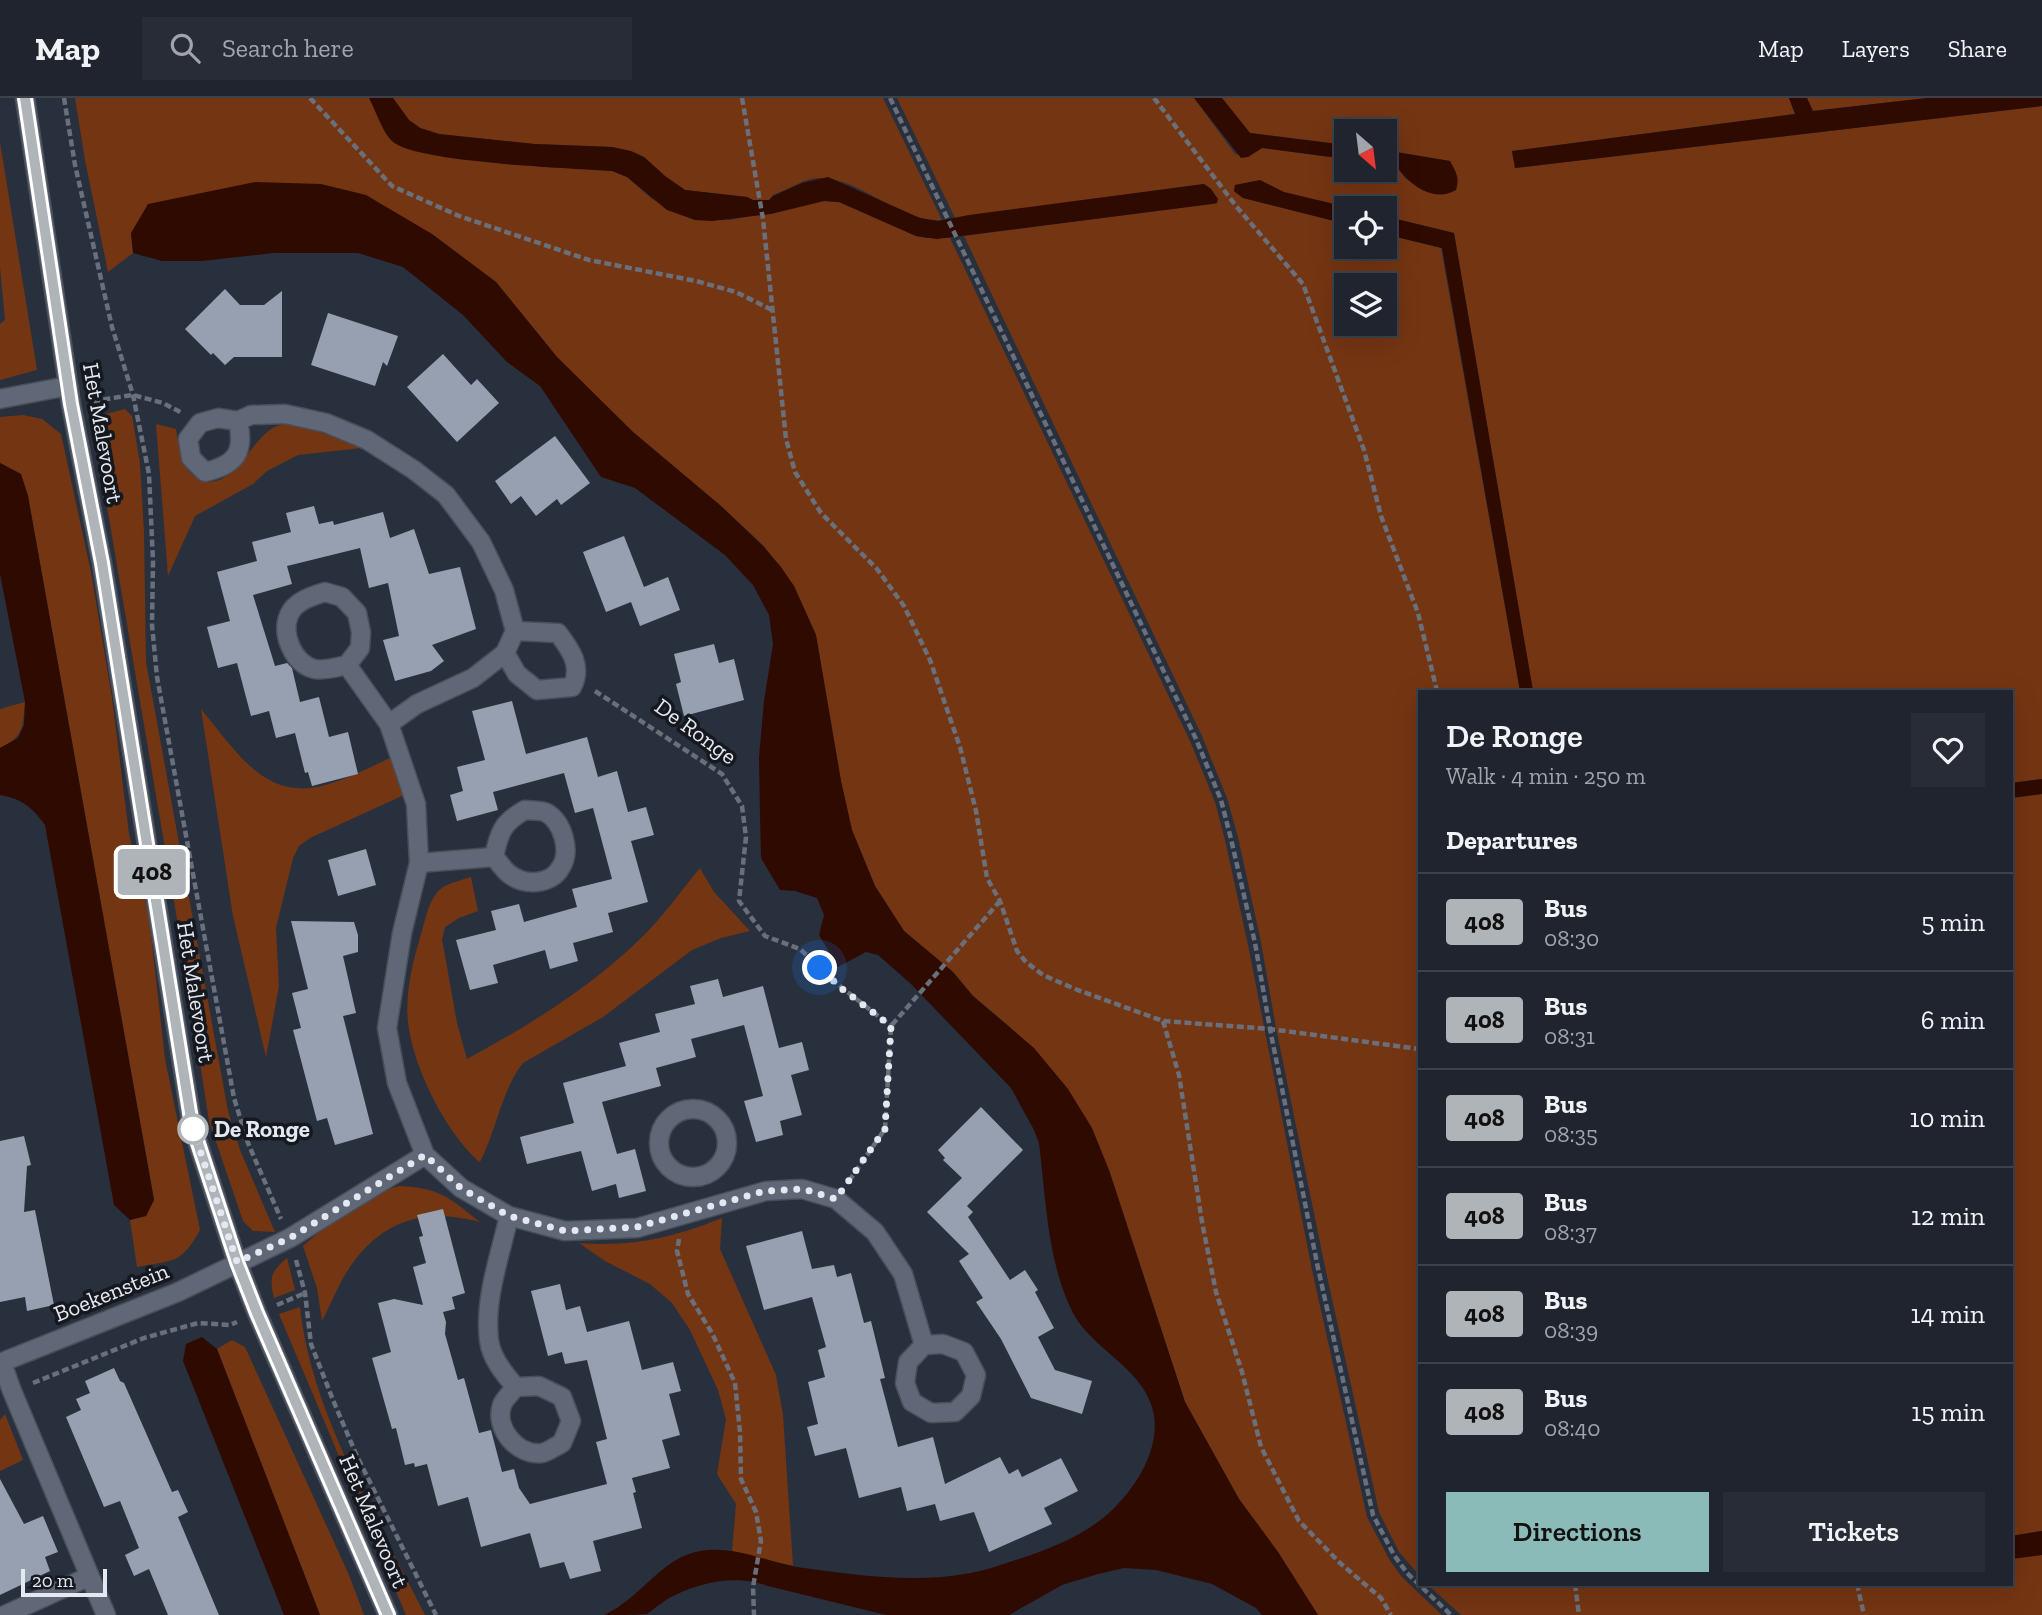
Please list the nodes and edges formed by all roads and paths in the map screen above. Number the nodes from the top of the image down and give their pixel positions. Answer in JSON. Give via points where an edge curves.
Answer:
{"nodes":[{"id":1,"x":25,"y":98,"type":"edge"},
{"id":2,"x":64,"y":98,"type":"edge"},
{"id":3,"x":310,"y":98,"type":"edge"},
{"id":4,"x":742,"y":98,"type":"edge"},
{"id":5,"x":890,"y":98,"type":"edge"},
{"id":6,"x":1154,"y":98,"type":"edge"},
{"id":7,"x":772,"y":310,"type":"junction"},
{"id":8,"x":68,"y":386,"type":"junction"},
{"id":9,"x":133,"y":395,"type":"junction"},
{"id":10,"x":0,"y":399,"type":"edge"},
{"id":11,"x":71,"y":404,"type":"junction"},
{"id":12,"x":238,"y":421,"type":"junction"},
{"id":13,"x":200,"y":423,"type":"junction"},
{"id":14,"x":515,"y":631,"type":"junction"},
{"id":15,"x":505,"y":653,"type":"junction"},
{"id":16,"x":347,"y":665,"type":"junction"},
{"id":17,"x":576,"y":679,"type":"junction"},
{"id":18,"x":1437,"y":690,"type":"edge"},
{"id":19,"x":390,"y":724,"type":"junction"},
{"id":20,"x":494,"y":856,"type":"junction"},
{"id":21,"x":419,"y":863,"type":"junction"},
{"id":22,"x":1000,"y":901,"type":"junction"},
{"id":23,"x":1163,"y":1021,"type":"junction"},
{"id":24,"x":891,"y":1026,"type":"junction"},
{"id":25,"x":1270,"y":1029,"type":"junction"},
{"id":26,"x":1418,"y":1049,"type":"edge"},
{"id":27,"x":425,"y":1155,"type":"junction"},
{"id":28,"x":699,"y":1178,"type":"dead end"},
{"id":29,"x":836,"y":1199,"type":"junction"},
{"id":30,"x":703,"y":1208,"type":"junction"},
{"id":31,"x":683,"y":1213,"type":"junction"},
{"id":32,"x":509,"y":1216,"type":"junction"},
{"id":33,"x":290,"y":1238,"type":"junction"},
{"id":34,"x":237,"y":1262,"type":"junction"},
{"id":35,"x":305,"y":1293,"type":"junction"},
{"id":36,"x":257,"y":1313,"type":"junction"},
{"id":37,"x":924,"y":1345,"type":"junction"},
{"id":38,"x":1,"y":1363,"type":"edge"},
{"id":39,"x":516,"y":1387,"type":"dead end"},
{"id":40,"x":12,"y":1391,"type":"junction"},
{"id":41,"x":88,"y":1577,"type":"junction"},
{"id":42,"x":1418,"y":1581,"type":"edge"},
{"id":43,"x":1423,"y":1586,"type":"edge"},
{"id":44,"x":1575,"y":1586,"type":"edge"},
{"id":45,"x":1857,"y":1586,"type":"edge"},
{"id":46,"x":5,"y":1615,"type":"edge"},
{"id":47,"x":106,"y":1615,"type":"edge"},
{"id":48,"x":387,"y":1615,"type":"edge"},
{"id":49,"x":436,"y":1615,"type":"edge"},
{"id":50,"x":754,"y":1615,"type":"edge"},
{"id":51,"x":1391,"y":1615,"type":"edge"},
{"id":52,"x":1451,"y":1615,"type":"edge"},
{"id":53,"x":1579,"y":1615,"type":"edge"},
{"id":54,"x":1864,"y":1615,"type":"edge"}],
"edges":[{"from":1,"to":8,"type":"street","name":"Het Malevoort"},
{"from":2,"to":9,"type":"path","via":[[108,314]]},
{"from":3,"to":7,"type":"path","via":[[392,186],[460,216],[589,260],[696,281],[736,292]]},
{"from":4,"to":7,"type":"path","via":[[760,194]]},
{"from":5,"to":25,"type":"path","via":[[1190,726],[1221,800]]},
{"from":6,"to":18,"type":"path","via":[[1236,206],[1303,284],[1418,613]]},
{"from":7,"to":22,"type":"path","via":[[786,439],[795,472],[821,513],[877,569],[925,649],[960,747],[987,878]]},
{"from":8,"to":10,"type":"street"},
{"from":8,"to":11,"type":"street","name":"Het Malevoort"},
{"from":9,"to":11,"type":"path"},
{"from":9,"to":13,"type":"path","via":[[163,403]]},
{"from":9,"to":33,"type":"path","via":[[149,474],[152,625],[158,677],[234,1098],[248,1143]]},
{"from":11,"to":34,"type":"street","name":"Het Malevoort","via":[[102,563],[192,1125]]},
{"from":12,"to":13,"type":"street","via":[[218,418]]},
{"from":12,"to":13,"type":"street","via":[[240,453],[223,468],[205,472],[191,458],[188,439]]},
{"from":12,"to":14,"type":"street","via":[[251,415],[285,414],[326,423],[367,440],[414,470],[446,495],[481,542],[504,590]]},
{"from":14,"to":15,"type":"street"},
{"from":14,"to":17,"type":"street","via":[[558,633],[575,655]]},
{"from":15,"to":17,"type":"street","via":[[517,674],[537,690],[572,687]]},
{"from":15,"to":19,"type":"street","via":[[473,678],[417,704]]},
{"from":16,"to":16,"type":"street","via":[[359,648],[357,613],[342,597],[325,592],[305,598],[289,614],[286,636],[298,659],[314,669]]},
{"from":16,"to":19,"type":"street"},
{"from":17,"to":24,"type":"path","name":"De Ronge","via":[[722,774],[742,806],[746,837],[739,901],[765,936],[800,949]]},
{"from":19,"to":21,"type":"street","via":[[416,804]]},
{"from":20,"to":20,"type":"street","via":[[509,874],[527,883],[549,880],[562,867],[566,847],[560,827],[546,812],[525,810],[509,819]]},
{"from":20,"to":21,"type":"street"},
{"from":21,"to":27,"type":"street","via":[[387,1028],[397,1083]]},
{"from":22,"to":23,"type":"path","via":[[1017,951],[1043,975]]},
{"from":22,"to":24,"type":"path"},
{"from":23,"to":25,"type":"path"},
{"from":23,"to":51,"type":"path","via":[[1179,1075],[1216,1292],[1261,1447],[1299,1521],[1381,1598]]},
{"from":24,"to":29,"type":"path","via":[[885,1129]]},
{"from":25,"to":26,"type":"path"},
{"from":25,"to":42,"type":"path","via":[[1373,1515],[1401,1564]]},
{"from":27,"to":32,"type":"street","via":[[461,1188]]},
{"from":27,"to":33,"type":"street"},
{"from":28,"to":30,"type":"street"},
{"from":29,"to":30,"type":"street","via":[[803,1189],[765,1191]]},
{"from":29,"to":37,"type":"street","via":[[875,1231],[903,1274]]},
{"from":30,"to":31,"type":"street"},
{"from":31,"to":32,"type":"street","via":[[637,1227],[565,1231]]},
{"from":31,"to":50,"type":"path","via":[[677,1251],[688,1294],[735,1383],[741,1479],[761,1541],[753,1587]]},
{"from":32,"to":39,"type":"street","via":[[491,1294],[489,1342],[502,1371]]},
{"from":33,"to":34,"type":"street"},
{"from":33,"to":35,"type":"path"},
{"from":34,"to":36,"type":"street","name":"Het Malevoort"},
{"from":34,"to":38,"type":"street","name":"Boekenstein","via":[[178,1292]]},
{"from":35,"to":36,"type":"path"},
{"from":35,"to":49,"type":"path","via":[[311,1344],[333,1400]]},
{"from":36,"to":40,"type":"path","via":[[230,1325],[198,1323],[144,1338]]},
{"from":36,"to":48,"type":"street","name":"Het Malevoort"},
{"from":37,"to":37,"type":"street","via":[[943,1344],[964,1352],[976,1375],[971,1396],[955,1412],[931,1413],[912,1402],[905,1383],[908,1362]]},
{"from":38,"to":40,"type":"street","name":"Boekenstein"},
{"from":40,"to":41,"type":"street","name":"Boekenstein"},
{"from":41,"to":46,"type":"street"},
{"from":41,"to":47,"type":"street","name":"Boekenstein"},
{"from":43,"to":52,"type":"path"},
{"from":44,"to":53,"type":"path"},
{"from":45,"to":54,"type":"path"}]}
